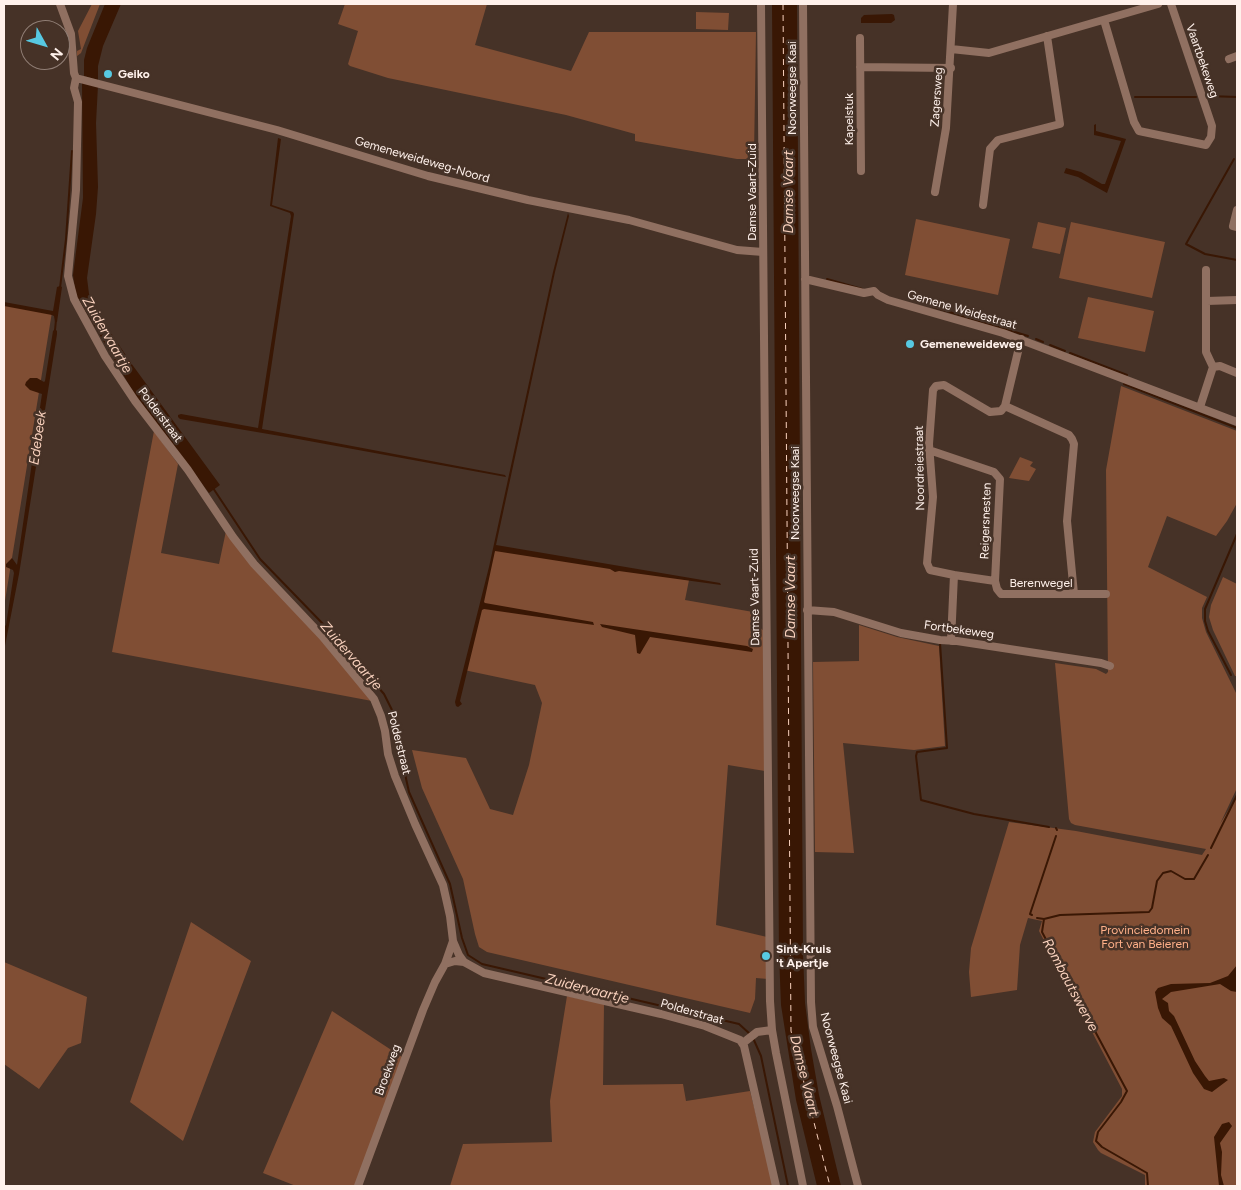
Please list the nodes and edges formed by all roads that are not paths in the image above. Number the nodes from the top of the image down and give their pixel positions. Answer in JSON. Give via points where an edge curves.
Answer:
{"nodes":[{"id":1,"x":60,"y":4,"type":"edge"},
{"id":2,"x":761,"y":4,"type":"edge"},
{"id":3,"x":803,"y":4,"type":"edge"},
{"id":4,"x":954,"y":4,"type":"edge"},
{"id":5,"x":1158,"y":4,"type":"edge"},
{"id":6,"x":1171,"y":4,"type":"edge"},
{"id":7,"x":1104,"y":20,"type":"junction"},
{"id":8,"x":1047,"y":36,"type":"junction"},
{"id":9,"x":860,"y":38,"type":"dead end"},
{"id":10,"x":951,"y":49,"type":"junction"},
{"id":11,"x":1237,"y":56,"type":"edge"},
{"id":12,"x":1229,"y":59,"type":"dead end"},
{"id":13,"x":860,"y":67,"type":"junction"},
{"id":14,"x":951,"y":68,"type":"junction"},
{"id":15,"x":80,"y":78,"type":"junction"},
{"id":16,"x":860,"y":171,"type":"dead end"},
{"id":17,"x":935,"y":192,"type":"dead end"},
{"id":18,"x":983,"y":205,"type":"dead end"},
{"id":19,"x":1237,"y":210,"type":"edge"},
{"id":20,"x":1237,"y":227,"type":"edge"},
{"id":21,"x":763,"y":252,"type":"junction"},
{"id":22,"x":1206,"y":270,"type":"dead end"},
{"id":23,"x":805,"y":279,"type":"junction"},
{"id":24,"x":1237,"y":300,"type":"edge"},
{"id":25,"x":1207,"y":301,"type":"junction"},
{"id":26,"x":1021,"y":339,"type":"junction"},
{"id":27,"x":1214,"y":367,"type":"junction"},
{"id":28,"x":1237,"y":373,"type":"edge"},
{"id":29,"x":1005,"y":406,"type":"junction"},
{"id":30,"x":1200,"y":407,"type":"junction"},
{"id":31,"x":1237,"y":422,"type":"edge"},
{"id":32,"x":929,"y":450,"type":"junction"},
{"id":33,"x":954,"y":575,"type":"junction"},
{"id":34,"x":995,"y":581,"type":"junction"},
{"id":35,"x":1074,"y":594,"type":"junction"},
{"id":36,"x":1106,"y":594,"type":"dead end"},
{"id":37,"x":807,"y":610,"type":"junction"},
{"id":38,"x":951,"y":641,"type":"junction"},
{"id":39,"x":1110,"y":666,"type":"dead end"},
{"id":40,"x":453,"y":941,"type":"junction"},
{"id":41,"x":464,"y":962,"type":"junction"},
{"id":42,"x":445,"y":964,"type":"junction"},
{"id":43,"x":772,"y":1030,"type":"junction"},
{"id":44,"x":745,"y":1042,"type":"junction"},
{"id":45,"x":358,"y":1186,"type":"edge"},
{"id":46,"x":776,"y":1186,"type":"edge"},
{"id":47,"x":803,"y":1186,"type":"edge"},
{"id":48,"x":858,"y":1186,"type":"edge"}],
"edges":[{"from":1,"to":15,"type":"street","name":"Polderstraat","via":[[71,34],[74,73]]},
{"from":2,"to":21,"type":"street","name":"Damse Vaart-Zuid"},
{"from":3,"to":23,"type":"street","name":"Noorweegse Kaai"},
{"from":4,"to":10,"type":"street","name":"Zagersweg"},
{"from":5,"to":7,"type":"street"},
{"from":6,"to":7,"type":"street","name":"Vaartbekeweg","via":[[1212,126],[1206,145],[1139,131]]},
{"from":7,"to":8,"type":"street"},
{"from":8,"to":10,"type":"street","via":[[989,53]]},
{"from":8,"to":18,"type":"street","via":[[1060,124],[998,140],[990,149]]},
{"from":9,"to":13,"type":"street","name":"Kapelstuk"},
{"from":10,"to":14,"type":"street","name":"Zagersweg"},
{"from":11,"to":12,"type":"street"},
{"from":13,"to":14,"type":"street"},
{"from":13,"to":16,"type":"street","name":"Kapelstuk"},
{"from":14,"to":17,"type":"street","name":"Zagersweg","via":[[946,128]]},
{"from":15,"to":21,"type":"street","name":"Gemeneweideweg-Noord","via":[[277,130],[428,176],[629,220],[737,250]]},
{"from":15,"to":40,"type":"street","name":"Polderstraat","via":[[74,88],[78,102],[78,132],[68,276],[74,299],[135,402],[188,470],[233,537],[374,699],[395,776],[443,885]]},
{"from":19,"to":20,"type":"street","via":[[1234,226]]},
{"from":21,"to":43,"type":"street","name":"Damse Vaart-Zuid"},
{"from":22,"to":25,"type":"street"},
{"from":23,"to":26,"type":"street","name":"Gemene Weidestraat","via":[[864,294],[874,291],[888,300]]},
{"from":23,"to":37,"type":"street","name":"Noorweegse Kaai"},
{"from":24,"to":25,"type":"street"},
{"from":25,"to":27,"type":"street","via":[[1206,352]]},
{"from":26,"to":29,"type":"street"},
{"from":26,"to":30,"type":"street","name":"Gemene Weidestraat"},
{"from":27,"to":28,"type":"street"},
{"from":27,"to":30,"type":"street"},
{"from":29,"to":32,"type":"street","name":"Noordreiestraat","via":[[1001,411],[990,412],[944,385],[936,386],[933,390]]},
{"from":29,"to":35,"type":"street","via":[[1068,435],[1074,444],[1067,521]]},
{"from":30,"to":31,"type":"street","name":"Gemene Weidestraat"},
{"from":32,"to":33,"type":"street","name":"Noordreiestraat","via":[[933,497],[927,563],[930,570]]},
{"from":32,"to":34,"type":"street","name":"Reigersnesten","via":[[994,472],[1000,479]]},
{"from":33,"to":34,"type":"street","name":"Berenwegel"},
{"from":33,"to":38,"type":"street"},
{"from":34,"to":35,"type":"street","name":"Berenwegel","via":[[1001,594]]},
{"from":35,"to":36,"type":"street","name":"Berenwegel"},
{"from":37,"to":38,"type":"street","name":"Fortbekeweg","via":[[834,612],[901,633]]},
{"from":37,"to":48,"type":"street","name":"Noorweegse Kaai","via":[[810,1002],[813,1027]]},
{"from":38,"to":39,"type":"street","name":"Fortbekeweg"},
{"from":40,"to":41,"type":"street","name":"Polderstraat"},
{"from":40,"to":42,"type":"street","name":"Broekweg"},
{"from":41,"to":42,"type":"street"},
{"from":41,"to":44,"type":"street","name":"Polderstraat","via":[[494,976],[705,1026]]},
{"from":42,"to":45,"type":"street","name":"Broekweg","via":[[422,1010]]},
{"from":43,"to":44,"type":"street","via":[[756,1033]]},
{"from":43,"to":47,"type":"street","name":"Damse Vaart-Zuid"},
{"from":44,"to":46,"type":"street"}]}
